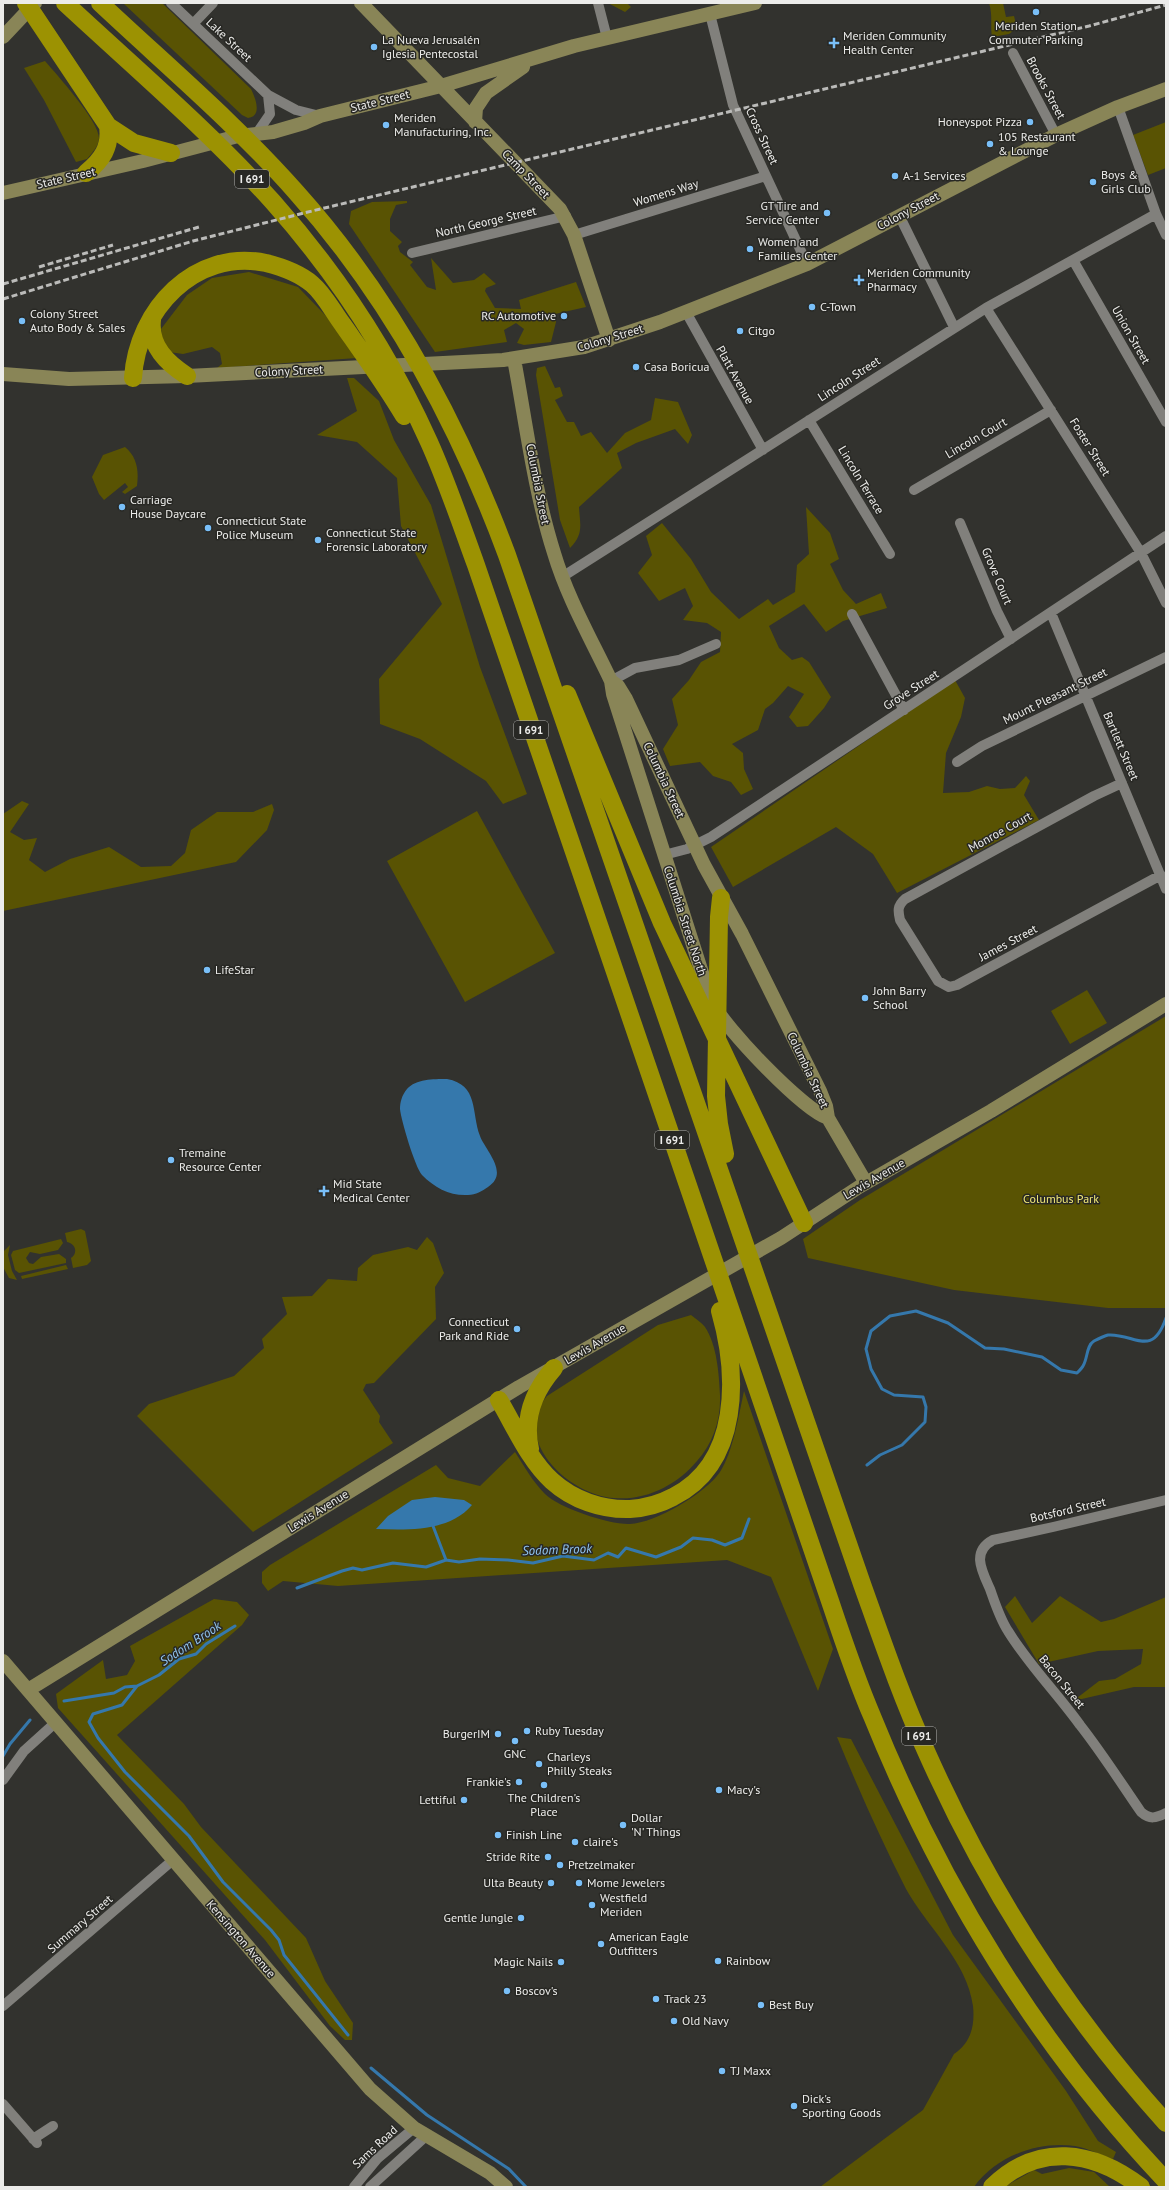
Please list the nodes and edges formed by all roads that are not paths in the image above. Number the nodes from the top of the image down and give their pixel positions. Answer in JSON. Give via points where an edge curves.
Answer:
{"nodes":[{"id":1,"x":26,"y":3,"type":"edge"},
{"id":2,"x":35,"y":3,"type":"edge"},
{"id":3,"x":66,"y":3,"type":"edge"},
{"id":4,"x":100,"y":3,"type":"edge"},
{"id":5,"x":171,"y":3,"type":"edge"},
{"id":6,"x":213,"y":3,"type":"edge"},
{"id":7,"x":361,"y":3,"type":"edge"},
{"id":8,"x":598,"y":3,"type":"edge"},
{"id":9,"x":755,"y":3,"type":"edge"},
{"id":10,"x":710,"y":14,"type":"junction"},
{"id":11,"x":193,"y":24,"type":"junction"},
{"id":12,"x":3,"y":37,"type":"edge"},
{"id":13,"x":607,"y":38,"type":"junction"},
{"id":14,"x":1013,"y":53,"type":"dead end"},
{"id":15,"x":539,"y":57,"type":"junction"},
{"id":16,"x":441,"y":86,"type":"junction"},
{"id":17,"x":1166,"y":89,"type":"edge"},
{"id":18,"x":268,"y":95,"type":"junction"},
{"id":19,"x":1118,"y":107,"type":"junction"},
{"id":20,"x":320,"y":116,"type":"junction"},
{"id":21,"x":475,"y":122,"type":"junction"},
{"id":22,"x":108,"y":126,"type":"junction"},
{"id":23,"x":257,"y":134,"type":"junction"},
{"id":24,"x":1056,"y":135,"type":"junction"},
{"id":25,"x":171,"y":153,"type":"junction"},
{"id":26,"x":86,"y":173,"type":"junction"},
{"id":27,"x":766,"y":176,"type":"junction"},
{"id":28,"x":3,"y":193,"type":"edge"},
{"id":29,"x":1156,"y":214,"type":"junction"},
{"id":30,"x":899,"y":215,"type":"junction"},
{"id":31,"x":566,"y":216,"type":"junction"},
{"id":32,"x":574,"y":235,"type":"junction"},
{"id":33,"x":1166,"y":235,"type":"edge"},
{"id":34,"x":412,"y":253,"type":"dead end"},
{"id":35,"x":1072,"y":260,"type":"junction"},
{"id":36,"x":807,"y":264,"type":"junction"},
{"id":37,"x":986,"y":308,"type":"junction"},
{"id":38,"x":686,"y":312,"type":"junction"},
{"id":39,"x":152,"y":319,"type":"junction"},
{"id":40,"x":954,"y":327,"type":"junction"},
{"id":41,"x":608,"y":340,"type":"junction"},
{"id":42,"x":514,"y":359,"type":"junction"},
{"id":43,"x":3,"y":374,"type":"edge"},
{"id":44,"x":187,"y":376,"type":"junction"},
{"id":45,"x":133,"y":378,"type":"junction"},
{"id":46,"x":398,"y":395,"type":"junction"},
{"id":47,"x":1051,"y":410,"type":"junction"},
{"id":48,"x":809,"y":420,"type":"junction"},
{"id":49,"x":1166,"y":422,"type":"edge"},
{"id":50,"x":763,"y":450,"type":"junction"},
{"id":51,"x":914,"y":490,"type":"dead end"},
{"id":52,"x":960,"y":523,"type":"dead end"},
{"id":53,"x":1166,"y":536,"type":"edge"},
{"id":54,"x":1141,"y":553,"type":"junction"},
{"id":55,"x":890,"y":554,"type":"dead end"},
{"id":56,"x":562,"y":577,"type":"junction"},
{"id":57,"x":1166,"y":602,"type":"edge"},
{"id":58,"x":1051,"y":613,"type":"junction"},
{"id":59,"x":852,"y":614,"type":"dead end"},
{"id":60,"x":531,"y":623,"type":"junction"},
{"id":61,"x":1011,"y":639,"type":"junction"},
{"id":62,"x":716,"y":644,"type":"dead end"},
{"id":63,"x":1166,"y":657,"type":"edge"},
{"id":64,"x":611,"y":681,"type":"junction"},
{"id":65,"x":1086,"y":696,"type":"junction"},
{"id":66,"x":904,"y":710,"type":"junction"},
{"id":67,"x":957,"y":762,"type":"dead end"},
{"id":68,"x":1122,"y":783,"type":"junction"},
{"id":69,"x":695,"y":846,"type":"junction"},
{"id":70,"x":664,"y":855,"type":"junction"},
{"id":71,"x":1161,"y":875,"type":"junction"},
{"id":72,"x":1166,"y":889,"type":"edge"},
{"id":73,"x":721,"y":898,"type":"junction"},
{"id":74,"x":898,"y":911,"type":"joint"},
{"id":75,"x":1166,"y":1004,"type":"edge"},
{"id":76,"x":828,"y":1118,"type":"junction"},
{"id":77,"x":866,"y":1183,"type":"junction"},
{"id":78,"x":736,"y":1210,"type":"junction"},
{"id":79,"x":804,"y":1223,"type":"junction"},
{"id":80,"x":729,"y":1322,"type":"junction"},
{"id":81,"x":554,"y":1368,"type":"junction"},
{"id":82,"x":499,"y":1400,"type":"junction"},
{"id":83,"x":531,"y":1454,"type":"junction"},
{"id":84,"x":1166,"y":1500,"type":"edge"},
{"id":85,"x":980,"y":1551,"type":"joint"},
{"id":86,"x":3,"y":1661,"type":"edge"},
{"id":87,"x":28,"y":1690,"type":"junction"},
{"id":88,"x":55,"y":1723,"type":"junction"},
{"id":89,"x":3,"y":1780,"type":"edge"},
{"id":90,"x":1166,"y":1813,"type":"edge"},
{"id":91,"x":173,"y":1860,"type":"junction"},
{"id":92,"x":3,"y":2006,"type":"edge"},
{"id":93,"x":3,"y":2104,"type":"edge"},
{"id":94,"x":1166,"y":2123,"type":"edge"},
{"id":95,"x":53,"y":2126,"type":"dead end"},
{"id":96,"x":420,"y":2132,"type":"junction"},
{"id":97,"x":1166,"y":2181,"type":"edge"},
{"id":98,"x":354,"y":2187,"type":"edge"},
{"id":99,"x":370,"y":2187,"type":"edge"},
{"id":100,"x":506,"y":2187,"type":"edge"},
{"id":101,"x":992,"y":2187,"type":"edge"},
{"id":102,"x":1141,"y":2187,"type":"edge"}],
"edges":[{"from":1,"to":22,"type":"highway"},
{"from":2,"to":12,"type":"main road"},
{"from":3,"to":46,"type":"highway","number":"I 691","via":[[254,182],[311,248],[370,334]]},
{"from":4,"to":60,"type":"highway","number":"I 691","via":[[279,174],[338,242],[401,332],[435,392],[486,498]]},
{"from":5,"to":11,"type":"street","name":"Lake Street"},
{"from":6,"to":11,"type":"street"},
{"from":7,"to":16,"type":"main road","name":"Camp Street"},
{"from":8,"to":13,"type":"street"},
{"from":9,"to":10,"type":"main road","name":"State Street"},
{"from":10,"to":13,"type":"main road","name":"State Street"},
{"from":10,"to":27,"type":"street","name":"Cross Street","via":[[729,93]]},
{"from":11,"to":18,"type":"street","name":"Lake Street"},
{"from":13,"to":15,"type":"main road","name":"State Street"},
{"from":14,"to":24,"type":"street","name":"Brooks Street"},
{"from":15,"to":16,"type":"main road","name":"State Street"},
{"from":15,"to":21,"type":"main road","via":[[486,93],[476,108]]},
{"from":16,"to":20,"type":"main road","name":"State Street"},
{"from":16,"to":21,"type":"main road","name":"Camp Street"},
{"from":17,"to":19,"type":"main road","name":"Colony Street"},
{"from":18,"to":20,"type":"street","name":"Lake Street","via":[[296,110]]},
{"from":18,"to":23,"type":"street","via":[[270,114]]},
{"from":19,"to":24,"type":"main road","name":"Colony Street"},
{"from":19,"to":29,"type":"street"},
{"from":20,"to":23,"type":"main road","name":"State Street","via":[[291,127]]},
{"from":21,"to":31,"type":"main road","name":"Camp Street"},
{"from":22,"to":25,"type":"highway","via":[[134,143]]},
{"from":22,"to":26,"type":"highway","via":[[105,152]]},
{"from":23,"to":25,"type":"main road","name":"State Street","via":[[238,136]]},
{"from":24,"to":30,"type":"main road","name":"Colony Street"},
{"from":25,"to":26,"type":"main road","name":"State Street"},
{"from":26,"to":28,"type":"main road","name":"State Street"},
{"from":27,"to":32,"type":"street","name":"Womens Way"},
{"from":27,"to":36,"type":"street","name":"Cross Street"},
{"from":29,"to":33,"type":"street"},
{"from":29,"to":35,"type":"street","name":"Lincoln Street"},
{"from":30,"to":36,"type":"main road","name":"Colony Street"},
{"from":30,"to":40,"type":"street"},
{"from":31,"to":32,"type":"main road","name":"Camp Street"},
{"from":31,"to":34,"type":"street","name":"North George Street"},
{"from":32,"to":41,"type":"main road","name":"Camp Street"},
{"from":35,"to":37,"type":"street","name":"Lincoln Street"},
{"from":35,"to":49,"type":"street","name":"Union Street"},
{"from":36,"to":38,"type":"main road","name":"Colony Street"},
{"from":37,"to":40,"type":"street","name":"Lincoln Street"},
{"from":37,"to":47,"type":"street","name":"Foster Street"},
{"from":38,"to":41,"type":"main road","name":"Colony Street"},
{"from":38,"to":50,"type":"street","name":"Platt Avenue"},
{"from":39,"to":44,"type":"highway","via":[[152,335],[159,351]]},
{"from":39,"to":45,"type":"highway","via":[[141,344]]},
{"from":39,"to":46,"type":"highway","via":[[168,294],[191,276],[222,263],[250,261],[281,267],[309,282],[318,290]]},
{"from":40,"to":48,"type":"street","name":"Lincoln Street"},
{"from":41,"to":42,"type":"main road","name":"Colony Street","via":[[572,350]]},
{"from":42,"to":44,"type":"main road","name":"Colony Street"},
{"from":42,"to":56,"type":"main road","name":"Columbia Street","via":[[542,509]]},
{"from":43,"to":45,"type":"main road","name":"Colony Street","via":[[61,379]]},
{"from":44,"to":45,"type":"main road","name":"Colony Street"},
{"from":46,"to":80,"type":"highway","number":"I 691","via":[[429,441],[448,489],[721,1281],[717,1298]]},
{"from":47,"to":51,"type":"street","name":"Lincoln Court"},
{"from":47,"to":54,"type":"street","name":"Foster Street"},
{"from":48,"to":50,"type":"street","name":"Lincoln Street"},
{"from":48,"to":55,"type":"street","name":"Lincoln Terrace"},
{"from":50,"to":56,"type":"street","name":"Lincoln Street"},
{"from":52,"to":61,"type":"street","name":"Grove Court"},
{"from":53,"to":54,"type":"street","name":"Grove Street"},
{"from":54,"to":57,"type":"street","name":"Foster Street"},
{"from":54,"to":58,"type":"street","name":"Grove Street"},
{"from":56,"to":64,"type":"main road","name":"Columbia Street"},
{"from":58,"to":61,"type":"street","name":"Grove Street"},
{"from":58,"to":65,"type":"street","name":"Bartlett Street"},
{"from":59,"to":66,"type":"street"},
{"from":60,"to":78,"type":"highway","number":"I 691"},
{"from":60,"to":79,"type":"highway","via":[[548,643],[662,923]]},
{"from":61,"to":66,"type":"street","name":"Grove Street"},
{"from":62,"to":64,"type":"street","via":[[679,660],[634,668]]},
{"from":63,"to":65,"type":"street","name":"Mount Pleasant Street"},
{"from":64,"to":69,"type":"main road","name":"Columbia Street","via":[[618,686],[624,696]]},
{"from":64,"to":70,"type":"main road","name":"Columbia Street North"},
{"from":65,"to":67,"type":"street","name":"Mount Pleasant Street","via":[[982,746]]},
{"from":65,"to":68,"type":"street","name":"Bartlett Street"},
{"from":66,"to":69,"type":"street","name":"Grove Street"},
{"from":68,"to":71,"type":"street","name":"Bartlett Street"},
{"from":68,"to":74,"type":"street","name":"Monroe Court","via":[[905,899],[899,904]]},
{"from":69,"to":70,"type":"street","name":"Grove Street"},
{"from":69,"to":73,"type":"main road","name":"Columbia Street"},
{"from":70,"to":76,"type":"main road","name":"Columbia Street North","via":[[706,987],[718,1013],[741,1041],[807,1105],[816,1113]]},
{"from":71,"to":72,"type":"street","name":"Bartlett Street"},
{"from":71,"to":74,"type":"street","name":"James Street","via":[[949,987],[938,981],[900,920]]},
{"from":73,"to":76,"type":"main road","name":"Columbia Street","via":[[742,934],[820,1091]]},
{"from":73,"to":78,"type":"highway","via":[[716,1102],[725,1155],[736,1193]]},
{"from":75,"to":77,"type":"main road","name":"Lewis Avenue","via":[[986,1114]]},
{"from":76,"to":77,"type":"main road","name":"Columbia Street"},
{"from":77,"to":79,"type":"main road","name":"Lewis Avenue"},
{"from":78,"to":94,"type":"highway","number":"I 691","via":[[876,1624],[915,1727],[943,1788],[993,1883],[1027,1939],[1098,2040]]},
{"from":79,"to":81,"type":"main road","name":"Lewis Avenue"},
{"from":80,"to":83,"type":"highway","via":[[731,1373],[728,1423],[713,1462],[700,1479],[687,1489],[645,1507],[619,1509],[599,1506],[581,1500],[560,1488],[542,1470]]},
{"from":80,"to":97,"type":"highway","number":"I 691","via":[[862,1692],[920,1824],[983,1938],[1031,2015],[1095,2100]]},
{"from":81,"to":82,"type":"main road","name":"Lewis Avenue"},
{"from":81,"to":83,"type":"highway","via":[[539,1387],[532,1402],[528,1430]]},
{"from":82,"to":83,"type":"highway"},
{"from":82,"to":87,"type":"main road","name":"Lewis Avenue"},
{"from":84,"to":85,"type":"street","name":"Botsford Street","via":[[1000,1538],[986,1544]]},
{"from":85,"to":90,"type":"street","name":"Bacon Street","via":[[982,1570],[1007,1630],[1080,1723],[1140,1812],[1148,1818],[1156,1818]]},
{"from":86,"to":87,"type":"main road","name":"Kensington Avenue"},
{"from":87,"to":88,"type":"main road","name":"Kensington Avenue"},
{"from":88,"to":89,"type":"street","via":[[24,1751]]},
{"from":88,"to":91,"type":"main road","name":"Kensington Avenue"},
{"from":91,"to":92,"type":"street","name":"Summary Street"},
{"from":91,"to":96,"type":"main road","name":"Kensington Avenue","via":[[370,2089]]},
{"from":93,"to":95,"type":"street","via":[[35,2141]]},
{"from":96,"to":98,"type":"street","name":"Sams Road","via":[[369,2167]]},
{"from":96,"to":99,"type":"street","name":"Sams Road"},
{"from":96,"to":100,"type":"main road","name":"Kensington Avenue","via":[[490,2173]]},
{"from":101,"to":102,"type":"highway","via":[[1024,2164],[1065,2156],[1084,2157],[1099,2162],[1122,2173]]}]}
